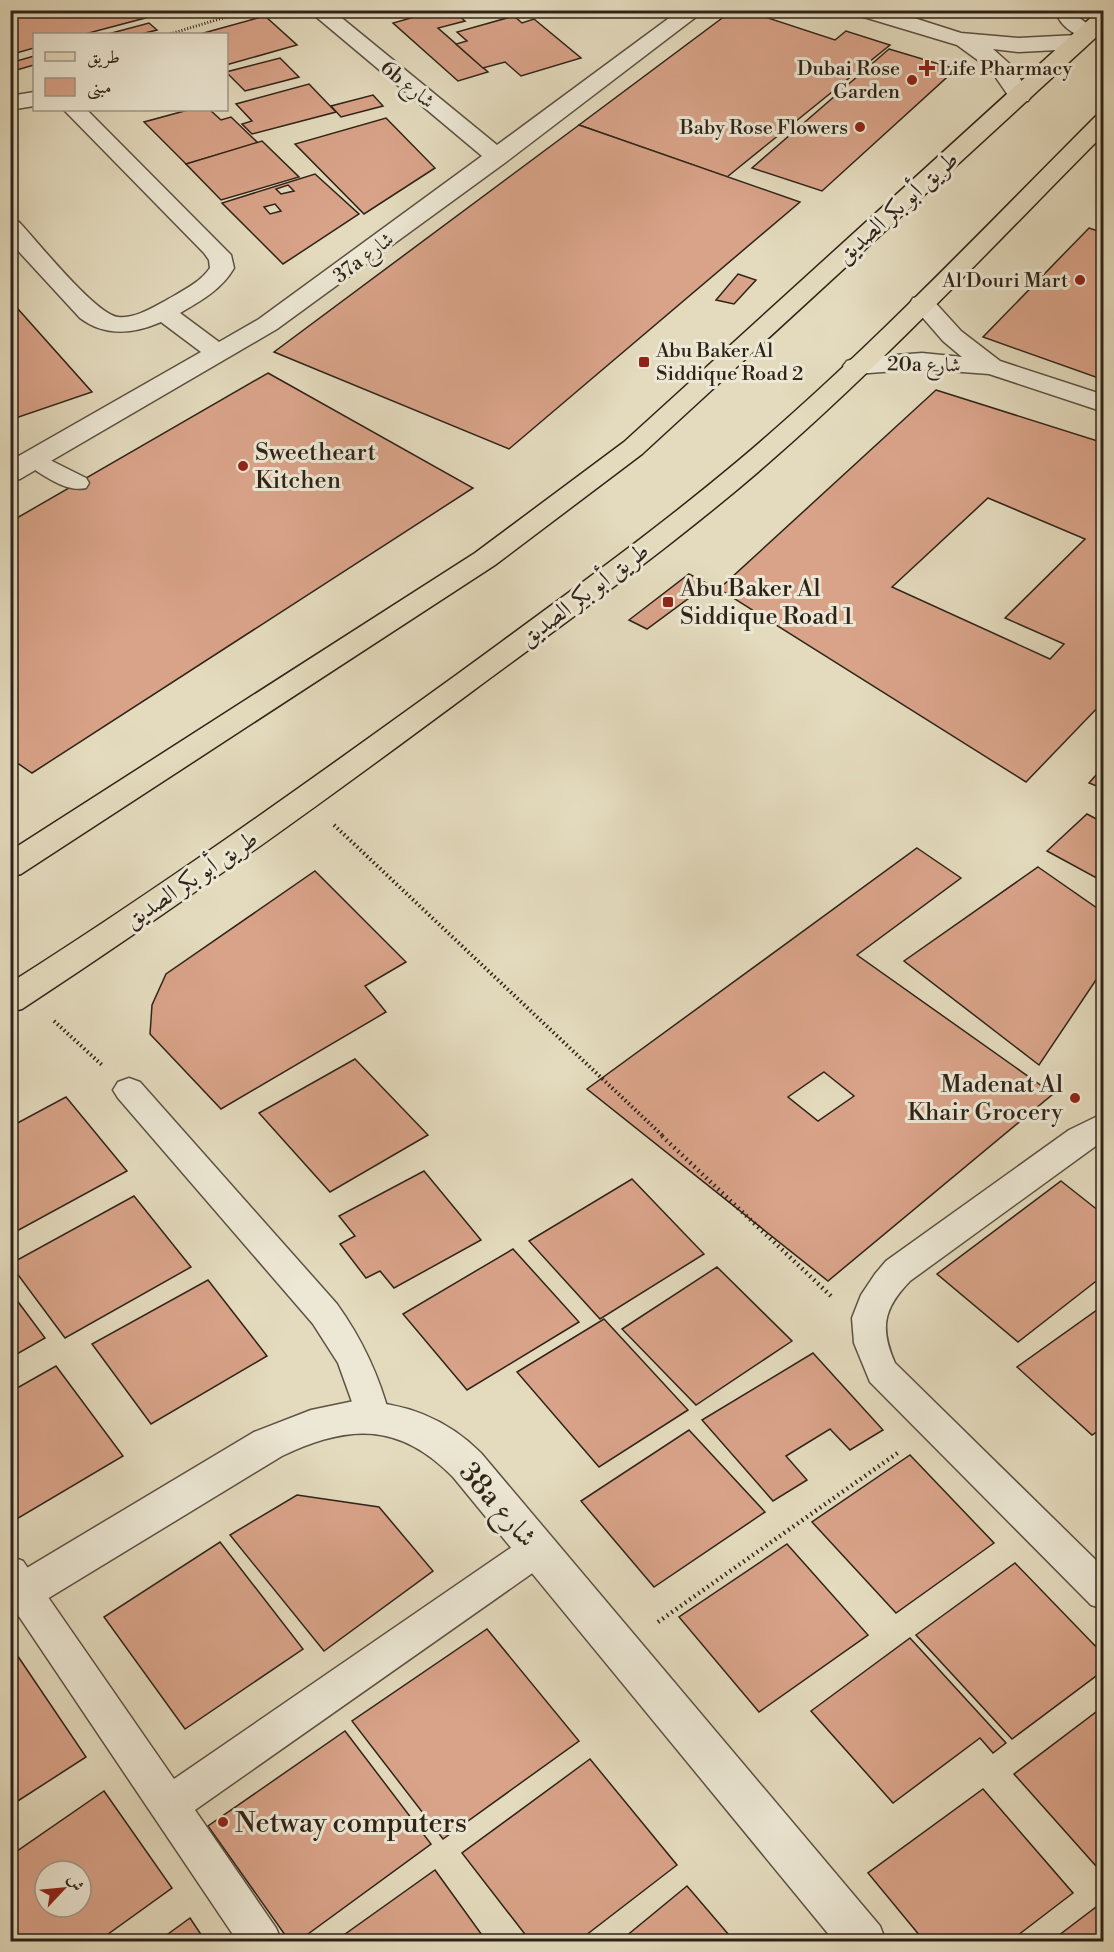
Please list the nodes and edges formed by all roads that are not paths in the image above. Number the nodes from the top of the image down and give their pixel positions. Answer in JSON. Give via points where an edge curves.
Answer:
{"nodes":[{"id":1,"x":318,"y":10,"type":"edge"},
{"id":2,"x":695,"y":10,"type":"edge"},
{"id":3,"x":865,"y":10,"type":"edge"},
{"id":4,"x":1065,"y":10,"type":"edge"},
{"id":5,"x":1090,"y":31,"type":"edge"},
{"id":6,"x":959,"y":39,"type":"junction"},
{"id":7,"x":1020,"y":96,"type":"junction"},
{"id":8,"x":33,"y":99,"type":"edge"},
{"id":9,"x":10,"y":103,"type":"edge"},
{"id":10,"x":76,"y":111,"type":"edge"},
{"id":11,"x":1104,"y":121,"type":"edge"},
{"id":12,"x":498,"y":157,"type":"junction"},
{"id":13,"x":10,"y":227,"type":"edge"},
{"id":14,"x":922,"y":303,"type":"junction"},
{"id":15,"x":162,"y":311,"type":"junction"},
{"id":16,"x":219,"y":354,"type":"junction"},
{"id":17,"x":855,"y":366,"type":"junction"},
{"id":18,"x":992,"y":367,"type":"junction"},
{"id":19,"x":1104,"y":404,"type":"edge"},
{"id":20,"x":34,"y":459,"type":"junction"},
{"id":21,"x":10,"y":473,"type":"edge"},
{"id":22,"x":77,"y":483,"type":"dead end"},
{"id":23,"x":24,"y":855,"type":"edge"},
{"id":24,"x":10,"y":866,"type":"edge"},
{"id":25,"x":17,"y":997,"type":"edge"},
{"id":26,"x":129,"y":1090,"type":"road end"},
{"id":27,"x":1104,"y":1125,"type":"edge"},
{"id":28,"x":373,"y":1417,"type":"junction"},
{"id":29,"x":538,"y":1549,"type":"junction"},
{"id":30,"x":15,"y":1588,"type":"edge"},
{"id":31,"x":1104,"y":1593,"type":"edge"},
{"id":32,"x":169,"y":1805,"type":"junction"},
{"id":33,"x":262,"y":1941,"type":"edge"},
{"id":34,"x":864,"y":1941,"type":"edge"}],
"edges":[{"from":1,"to":12,"type":"street","name":"6b شارع"},
{"from":2,"to":12,"type":"street","name":"37a شارع"},
{"from":3,"to":6,"type":"street"},
{"from":4,"to":5,"type":"lane","via":[[1074,25]]},
{"from":5,"to":6,"type":"street","via":[[1018,45]]},
{"from":5,"to":7,"type":"main road","name":"طريق أبو بكر الصديق"},
{"from":6,"to":7,"type":"street","via":[[1000,65]]},
{"from":7,"to":23,"type":"main road","name":"طريق أبو بكر الصديق","via":[[633,448],[563,503],[485,559]]},
{"from":8,"to":9,"type":"street"},
{"from":10,"to":15,"type":"street","via":[[221,257],[222,268],[216,278]]},
{"from":11,"to":14,"type":"main road","name":"طريق أبو بكر الصديق"},
{"from":12,"to":16,"type":"street","name":"37a شارع","via":[[312,294]]},
{"from":13,"to":15,"type":"street","via":[[97,320],[127,325]]},
{"from":14,"to":17,"type":"main road","name":"طريق أبو بكر الصديق"},
{"from":14,"to":18,"type":"street","name":"20a شارع","via":[[952,336]]},
{"from":15,"to":16,"type":"street"},
{"from":16,"to":20,"type":"street","name":"37a شارع"},
{"from":17,"to":18,"type":"street","name":"20a شارع","via":[[922,361]]},
{"from":17,"to":25,"type":"main road","name":"طريق أبو بكر الصديق","via":[[786,434],[638,555],[307,800]]},
{"from":18,"to":19,"type":"street","name":"20a شارع"},
{"from":20,"to":21,"type":"street","name":"37a شارع"},
{"from":20,"to":22,"type":"lane"},
{"from":23,"to":24,"type":"main road","name":"طريق أبو بكر الصديق"},
{"from":26,"to":28,"type":"lane","via":[[326,1314],[348,1344],[364,1379]]},
{"from":27,"to":31,"type":"lane","via":[[898,1271],[881,1287],[870,1307],[867,1330],[871,1351],[882,1372]]},
{"from":28,"to":29,"type":"street","name":"38a شارع","via":[[409,1425],[441,1441],[467,1465]]},
{"from":28,"to":30,"type":"street","name":"38a شارع","via":[[336,1418],[301,1427]]},
{"from":29,"to":32,"type":"lane"},
{"from":29,"to":34,"type":"street","name":"38a شارع"},
{"from":30,"to":32,"type":"lane"},
{"from":32,"to":33,"type":"lane"}]}
